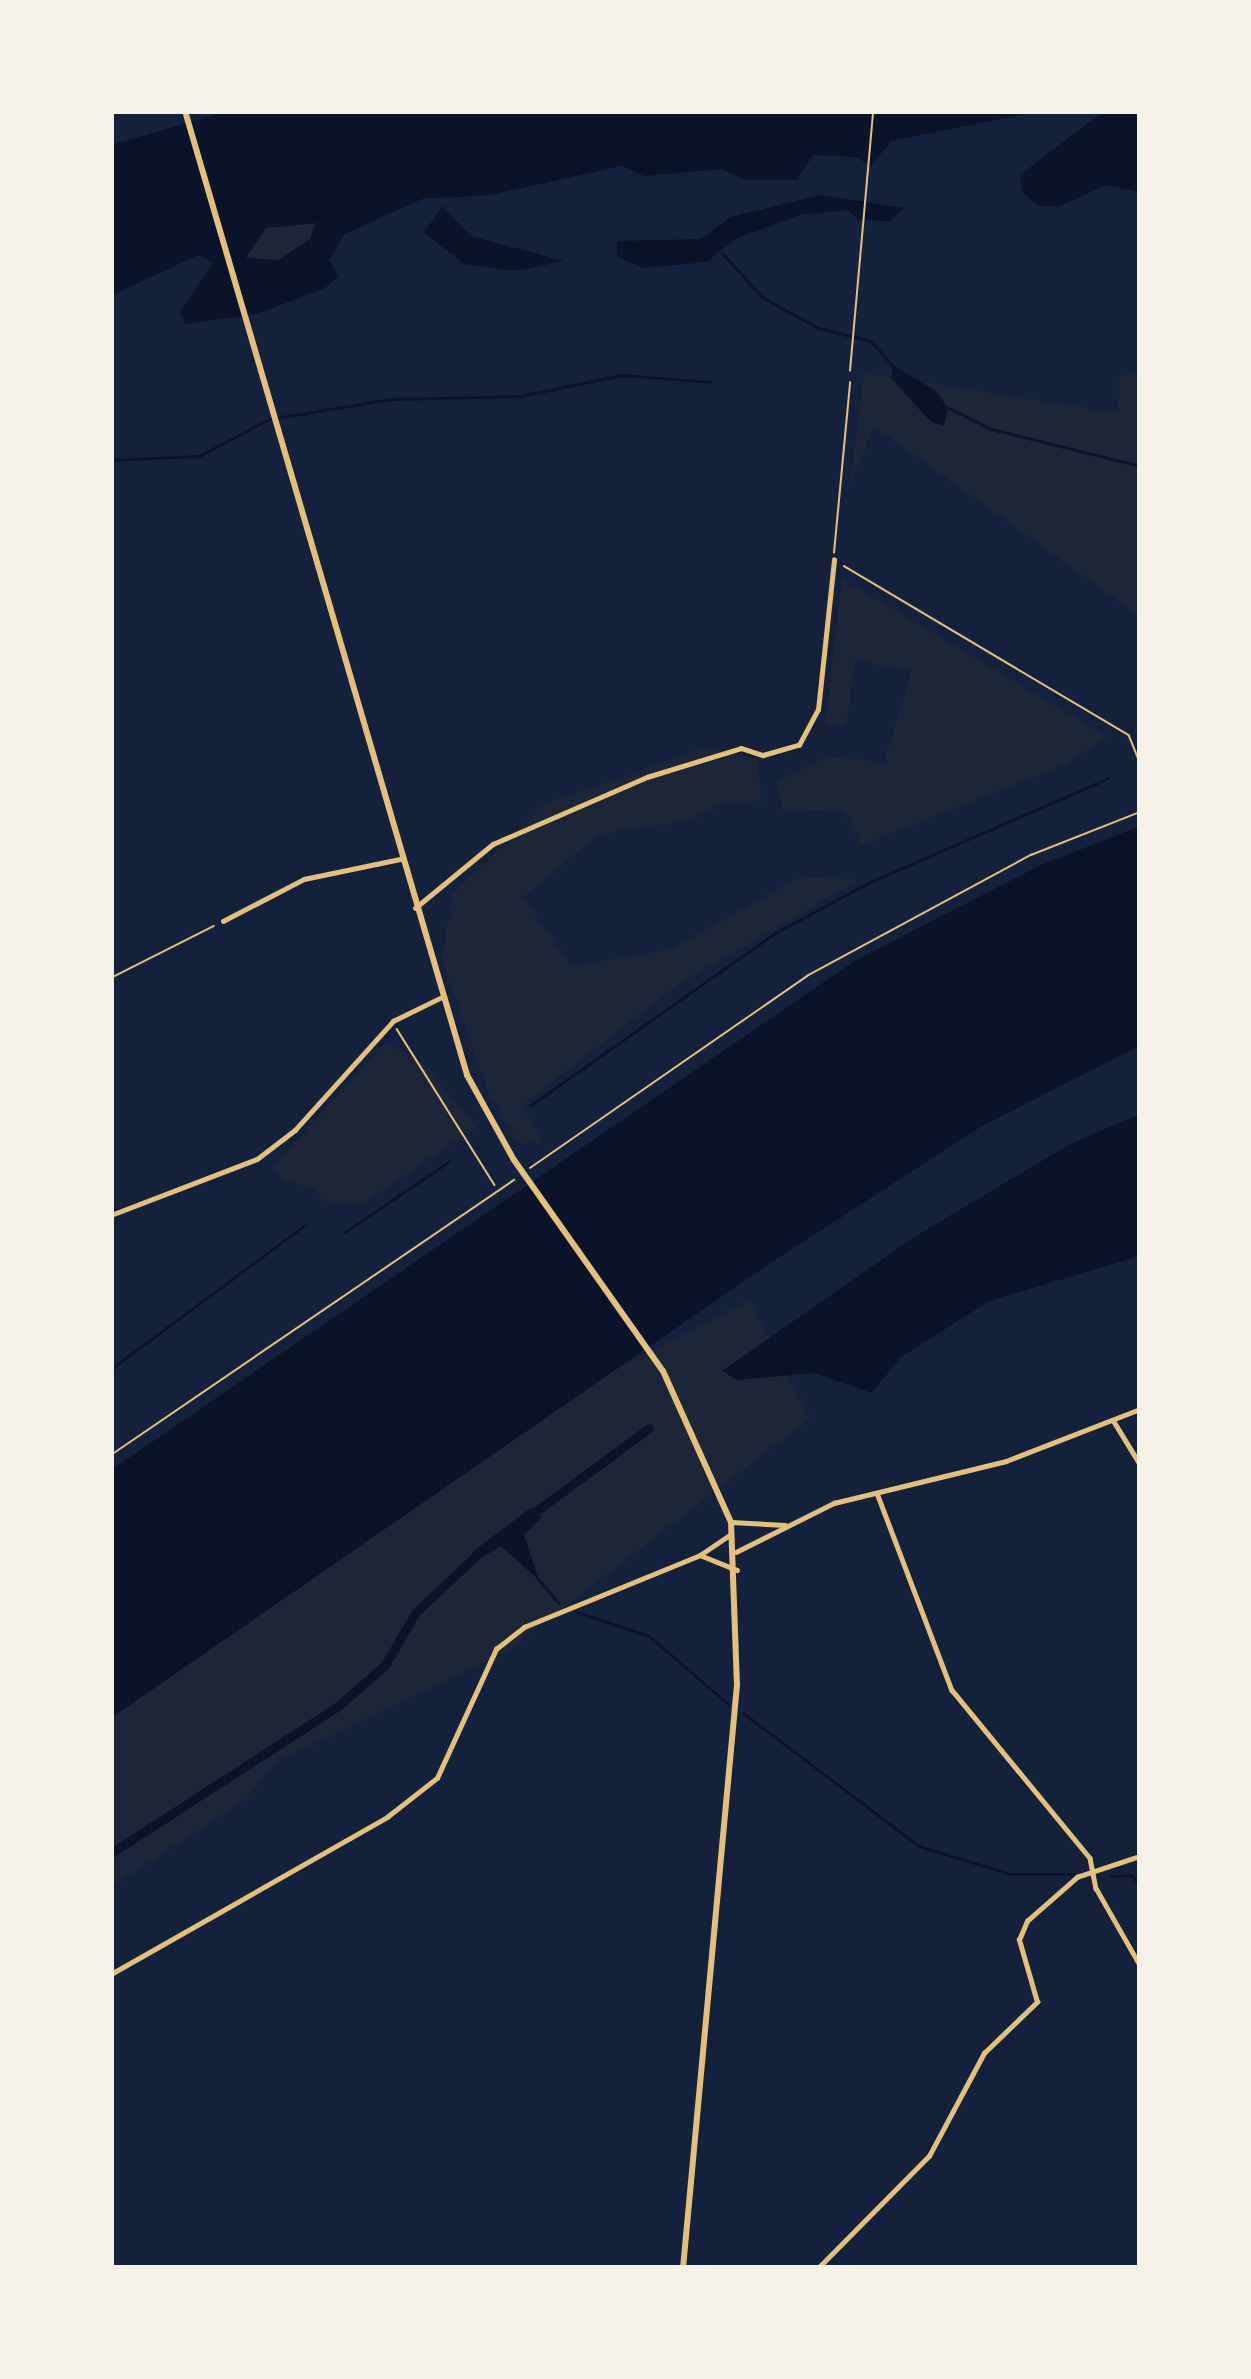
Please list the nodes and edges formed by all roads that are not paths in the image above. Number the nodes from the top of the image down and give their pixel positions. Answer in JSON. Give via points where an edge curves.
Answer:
{"nodes":[{"id":1,"x":185,"y":111,"type":"edge"},
{"id":2,"x":833,"y":560,"type":"road end"},
{"id":3,"x":401,"y":859,"type":"junction"},
{"id":4,"x":415,"y":908,"type":"junction"},
{"id":5,"x":223,"y":921,"type":"road end"},
{"id":6,"x":440,"y":998,"type":"junction"},
{"id":7,"x":111,"y":1214,"type":"edge"},
{"id":8,"x":1140,"y":1408,"type":"edge"},
{"id":9,"x":1113,"y":1420,"type":"junction"},
{"id":10,"x":1140,"y":1464,"type":"edge"},
{"id":11,"x":878,"y":1493,"type":"junction"},
{"id":12,"x":731,"y":1522,"type":"junction"},
{"id":13,"x":785,"y":1525,"type":"junction"},
{"id":14,"x":733,"y":1533,"type":"junction"},
{"id":15,"x":736,"y":1552,"type":"junction"},
{"id":16,"x":700,"y":1555,"type":"junction"},
{"id":17,"x":737,"y":1570,"type":"junction"},
{"id":18,"x":1140,"y":1856,"type":"edge"},
{"id":19,"x":1095,"y":1871,"type":"junction"},
{"id":20,"x":1140,"y":1965,"type":"edge"},
{"id":21,"x":111,"y":1974,"type":"edge"},
{"id":22,"x":683,"y":2268,"type":"edge"},
{"id":23,"x":818,"y":2268,"type":"edge"}],
"edges":[{"from":1,"to":3,"type":"main road"},
{"from":2,"to":4,"type":"street","via":[[818,710],[799,746],[763,754],[741,748],[647,777],[494,844]]},
{"from":3,"to":4,"type":"main road"},
{"from":3,"to":5,"type":"street","via":[[304,879]]},
{"from":4,"to":6,"type":"main road"},
{"from":6,"to":7,"type":"street","via":[[394,1021],[295,1130],[257,1159]]},
{"from":6,"to":12,"type":"main road","via":[[466,1075],[514,1160],[663,1371]]},
{"from":8,"to":9,"type":"street"},
{"from":9,"to":10,"type":"street"},
{"from":9,"to":11,"type":"street","via":[[1006,1461]]},
{"from":11,"to":13,"type":"street"},
{"from":11,"to":19,"type":"street","via":[[952,1690]]},
{"from":12,"to":13,"type":"street"},
{"from":12,"to":14,"type":"main road"},
{"from":13,"to":15,"type":"street"},
{"from":14,"to":15,"type":"main road"},
{"from":14,"to":16,"type":"street"},
{"from":15,"to":17,"type":"main road"},
{"from":16,"to":17,"type":"street"},
{"from":16,"to":21,"type":"street","via":[[524,1627],[496,1649],[436,1778],[387,1817]]},
{"from":17,"to":22,"type":"main road","via":[[737,1685]]},
{"from":18,"to":19,"type":"street"},
{"from":19,"to":20,"type":"street","via":[[1096,1888]]},
{"from":19,"to":23,"type":"street","via":[[1057,1893],[1021,1930],[1037,2002],[984,2053],[944,2137]]}]}
